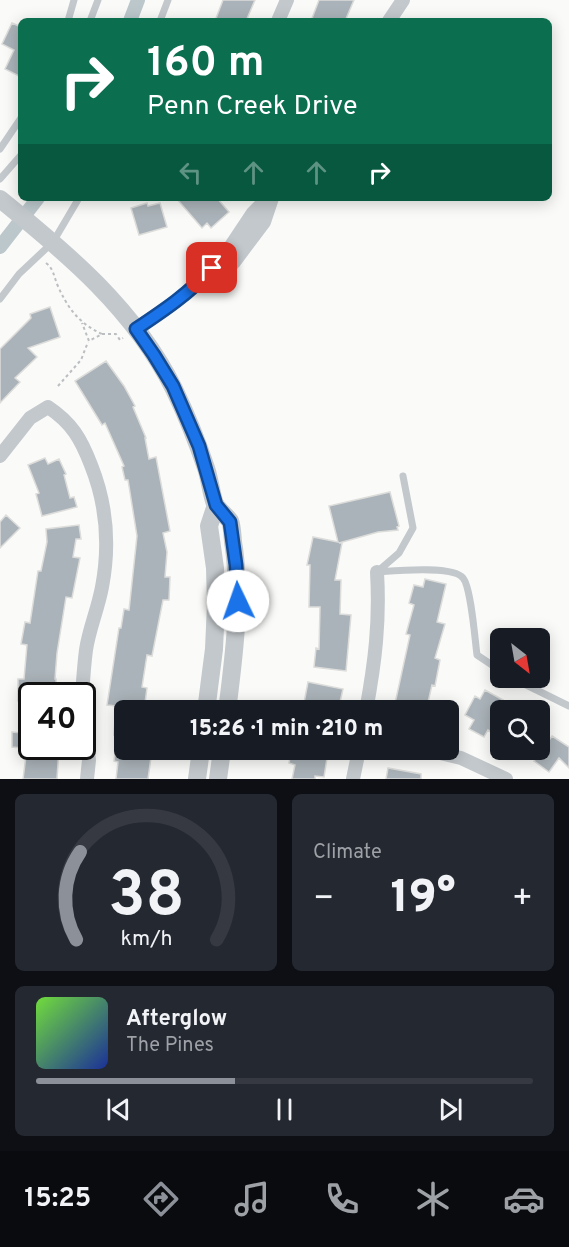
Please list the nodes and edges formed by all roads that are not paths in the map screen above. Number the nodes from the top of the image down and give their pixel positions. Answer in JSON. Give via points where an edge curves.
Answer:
{"nodes":[{"id":1,"x":74,"y":0,"type":"edge"},
{"id":2,"x":98,"y":0,"type":"edge"},
{"id":3,"x":168,"y":0,"type":"edge"},
{"id":4,"x":286,"y":0,"type":"edge"},
{"id":5,"x":403,"y":0,"type":"edge"},
{"id":6,"x":69,"y":18,"type":"edge"},
{"id":7,"x":91,"y":18,"type":"edge"},
{"id":8,"x":161,"y":18,"type":"edge"},
{"id":9,"x":279,"y":18,"type":"edge"},
{"id":10,"x":391,"y":18,"type":"edge"},
{"id":11,"x":18,"y":122,"type":"edge"},
{"id":12,"x":0,"y":148,"type":"edge"},
{"id":13,"x":18,"y":158,"type":"edge"},
{"id":14,"x":0,"y":179,"type":"edge"},
{"id":15,"x":0,"y":199,"type":"edge"},
{"id":16,"x":77,"y":201,"type":"edge"},
{"id":17,"x":267,"y":201,"type":"edge"},
{"id":18,"x":269,"y":201,"type":"edge"},
{"id":19,"x":252,"y":237,"type":"junction"},
{"id":20,"x":49,"y":239,"type":"junction"},
{"id":21,"x":227,"y":252,"type":"junction"},
{"id":22,"x":200,"y":282,"type":"junction"},
{"id":23,"x":0,"y":299,"type":"edge"},
{"id":24,"x":136,"y":329,"type":"junction"},
{"id":25,"x":0,"y":456,"type":"edge"},
{"id":26,"x":403,"y":476,"type":"dead end"},
{"id":27,"x":216,"y":505,"type":"junction"},
{"id":28,"x":377,"y":572,"type":"junction"},
{"id":29,"x":490,"y":664,"type":"edge"},
{"id":30,"x":83,"y":682,"type":"edge"},
{"id":31,"x":532,"y":688,"type":"edge"},
{"id":32,"x":207,"y":700,"type":"edge"},
{"id":33,"x":228,"y":700,"type":"edge"},
{"id":34,"x":368,"y":700,"type":"edge"},
{"id":35,"x":569,"y":706,"type":"edge"},
{"id":36,"x":459,"y":758,"type":"edge"},
{"id":37,"x":89,"y":760,"type":"edge"},
{"id":38,"x":200,"y":760,"type":"edge"},
{"id":39,"x":221,"y":760,"type":"edge"},
{"id":40,"x":357,"y":760,"type":"edge"},
{"id":41,"x":87,"y":779,"type":"edge"},
{"id":42,"x":197,"y":779,"type":"edge"},
{"id":43,"x":218,"y":779,"type":"edge"},
{"id":44,"x":353,"y":779,"type":"edge"},
{"id":45,"x":507,"y":779,"type":"edge"}],
"edges":[{"from":1,"to":6,"type":"lane"},
{"from":2,"to":7,"type":"lane"},
{"from":3,"to":8,"type":"lane"},
{"from":4,"to":9,"type":"street"},
{"from":5,"to":10,"type":"street"},
{"from":11,"to":12,"type":"lane"},
{"from":13,"to":14,"type":"lane"},
{"from":15,"to":20,"type":"street"},
{"from":16,"to":20,"type":"lane"},
{"from":17,"to":21,"type":"street","via":[[253,213]]},
{"from":18,"to":19,"type":"street","via":[[264,222]]},
{"from":19,"to":21,"type":"street"},
{"from":19,"to":22,"type":"street","via":[[220,276]]},
{"from":20,"to":23,"type":"lane"},
{"from":20,"to":24,"type":"street","via":[[98,284]]},
{"from":21,"to":22,"type":"street"},
{"from":22,"to":24,"type":"street"},
{"from":24,"to":27,"type":"street","via":[[164,370],[188,420]]},
{"from":25,"to":30,"type":"street","via":[[30,418],[48,407],[65,418],[76,432],[99,484],[107,553],[86,648]]},
{"from":26,"to":28,"type":"lane","via":[[413,528],[399,553]]},
{"from":27,"to":32,"type":"street","via":[[209,526],[216,604]]},
{"from":27,"to":33,"type":"street","via":[[230,522],[238,601]]},
{"from":28,"to":29,"type":"lane","via":[[406,569],[461,575],[477,655]]},
{"from":28,"to":34,"type":"street","via":[[376,661]]},
{"from":31,"to":35,"type":"lane"},
{"from":36,"to":45,"type":"street"},
{"from":37,"to":41,"type":"street"},
{"from":38,"to":42,"type":"street"},
{"from":39,"to":43,"type":"street"},
{"from":40,"to":44,"type":"street"}]}
